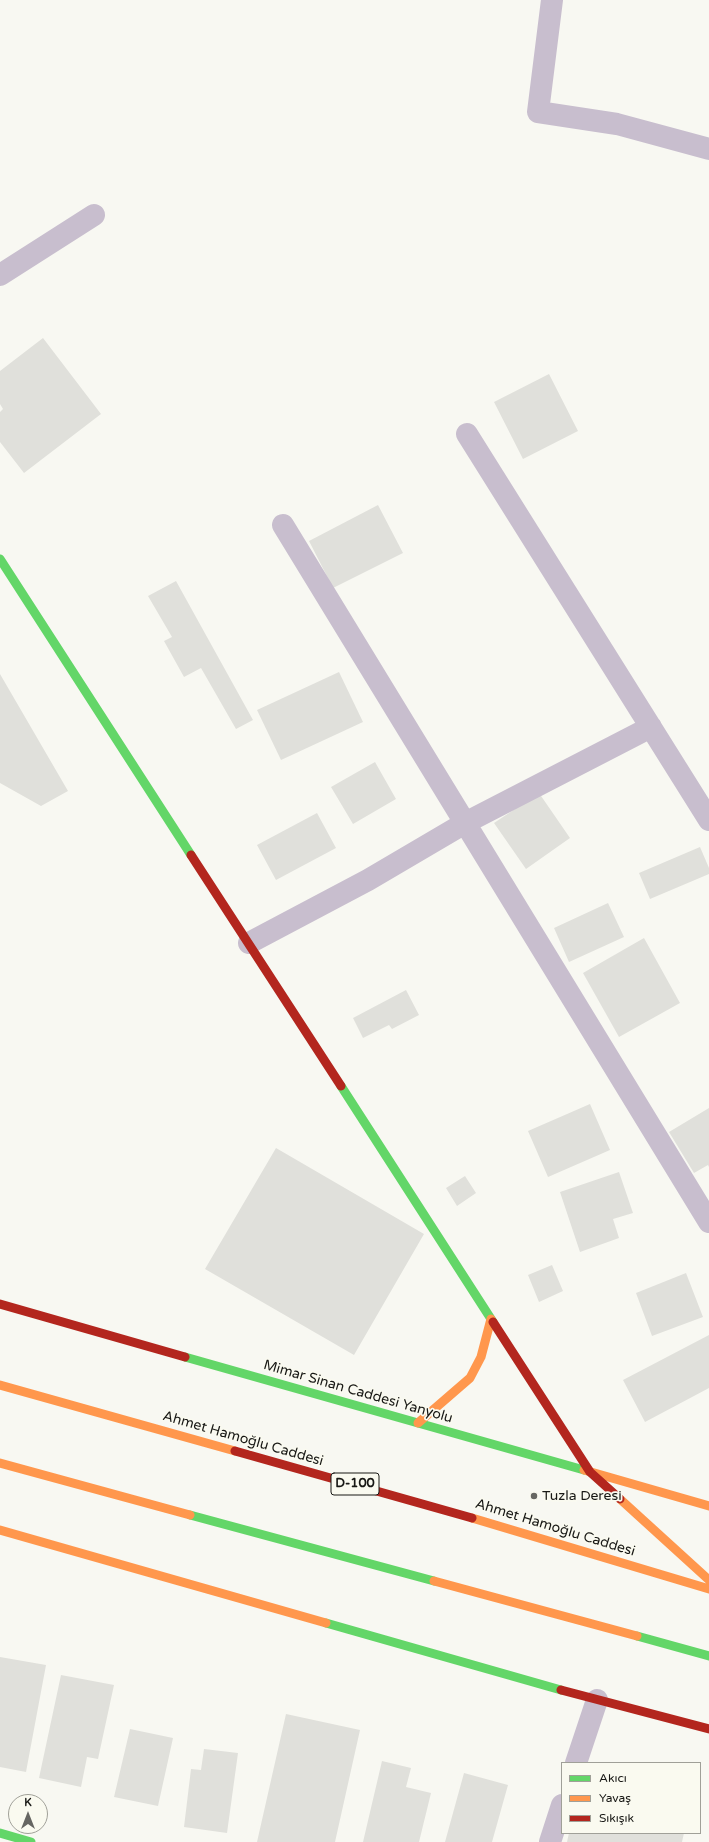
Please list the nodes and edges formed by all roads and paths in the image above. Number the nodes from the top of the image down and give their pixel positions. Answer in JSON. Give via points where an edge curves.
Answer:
{"nodes":[{"id":1,"x":552,"y":0,"type":"edge"},
{"id":2,"x":709,"y":149,"type":"edge"},
{"id":3,"x":94,"y":215,"type":"dead end"},
{"id":4,"x":0,"y":275,"type":"edge"},
{"id":5,"x":467,"y":434,"type":"dead end"},
{"id":6,"x":283,"y":525,"type":"dead end"},
{"id":7,"x":0,"y":558,"type":"edge"},
{"id":8,"x":651,"y":727,"type":"junction"},
{"id":9,"x":709,"y":820,"type":"edge"},
{"id":10,"x":466,"y":823,"type":"junction"},
{"id":11,"x":249,"y":943,"type":"junction"},
{"id":12,"x":709,"y":1222,"type":"edge"},
{"id":13,"x":0,"y":1304,"type":"edge"},
{"id":14,"x":491,"y":1319,"type":"junction"},
{"id":15,"x":0,"y":1385,"type":"edge"},
{"id":16,"x":418,"y":1423,"type":"junction"},
{"id":17,"x":0,"y":1463,"type":"edge"},
{"id":18,"x":590,"y":1472,"type":"junction"},
{"id":19,"x":709,"y":1506,"type":"edge"},
{"id":20,"x":0,"y":1530,"type":"edge"},
{"id":21,"x":709,"y":1580,"type":"edge"},
{"id":22,"x":709,"y":1589,"type":"edge"},
{"id":23,"x":709,"y":1656,"type":"edge"},
{"id":24,"x":597,"y":1700,"type":"junction"},
{"id":25,"x":709,"y":1729,"type":"edge"},
{"id":26,"x":576,"y":1762,"type":"edge"},
{"id":27,"x":561,"y":1808,"type":"edge"},
{"id":28,"x":0,"y":1833,"type":"edge"},
{"id":29,"x":30,"y":1842,"type":"edge"},
{"id":30,"x":550,"y":1842,"type":"edge"}],
"edges":[{"from":1,"to":2,"type":"street","via":[[538,112],[617,124]]},
{"from":3,"to":4,"type":"street"},
{"from":5,"to":8,"type":"street"},
{"from":6,"to":10,"type":"street"},
{"from":7,"to":11,"type":"main road"},
{"from":8,"to":9,"type":"street"},
{"from":8,"to":10,"type":"street"},
{"from":10,"to":11,"type":"street","via":[[368,880]]},
{"from":10,"to":12,"type":"street"},
{"from":11,"to":14,"type":"main road"},
{"from":13,"to":16,"type":"main road","name":"Mimar Sinan Caddesi Yanyolu"},
{"from":14,"to":16,"type":"main road","via":[[480,1357],[470,1378]]},
{"from":14,"to":18,"type":"main road"},
{"from":15,"to":22,"type":"main road","name":"Ahmet Hamoğlu Caddesi","number":"D-100","via":[[455,1513]]},
{"from":16,"to":18,"type":"main road","name":"Mimar Sinan Caddesi Yanyolu"},
{"from":17,"to":23,"type":"main road"},
{"from":18,"to":19,"type":"main road","name":"Mimar Sinan Caddesi Yanyolu"},
{"from":18,"to":21,"type":"main road"},
{"from":20,"to":24,"type":"main road"},
{"from":24,"to":25,"type":"main road"},
{"from":24,"to":26,"type":"street"},
{"from":27,"to":30,"type":"street"},
{"from":28,"to":29,"type":"main road"}]}
